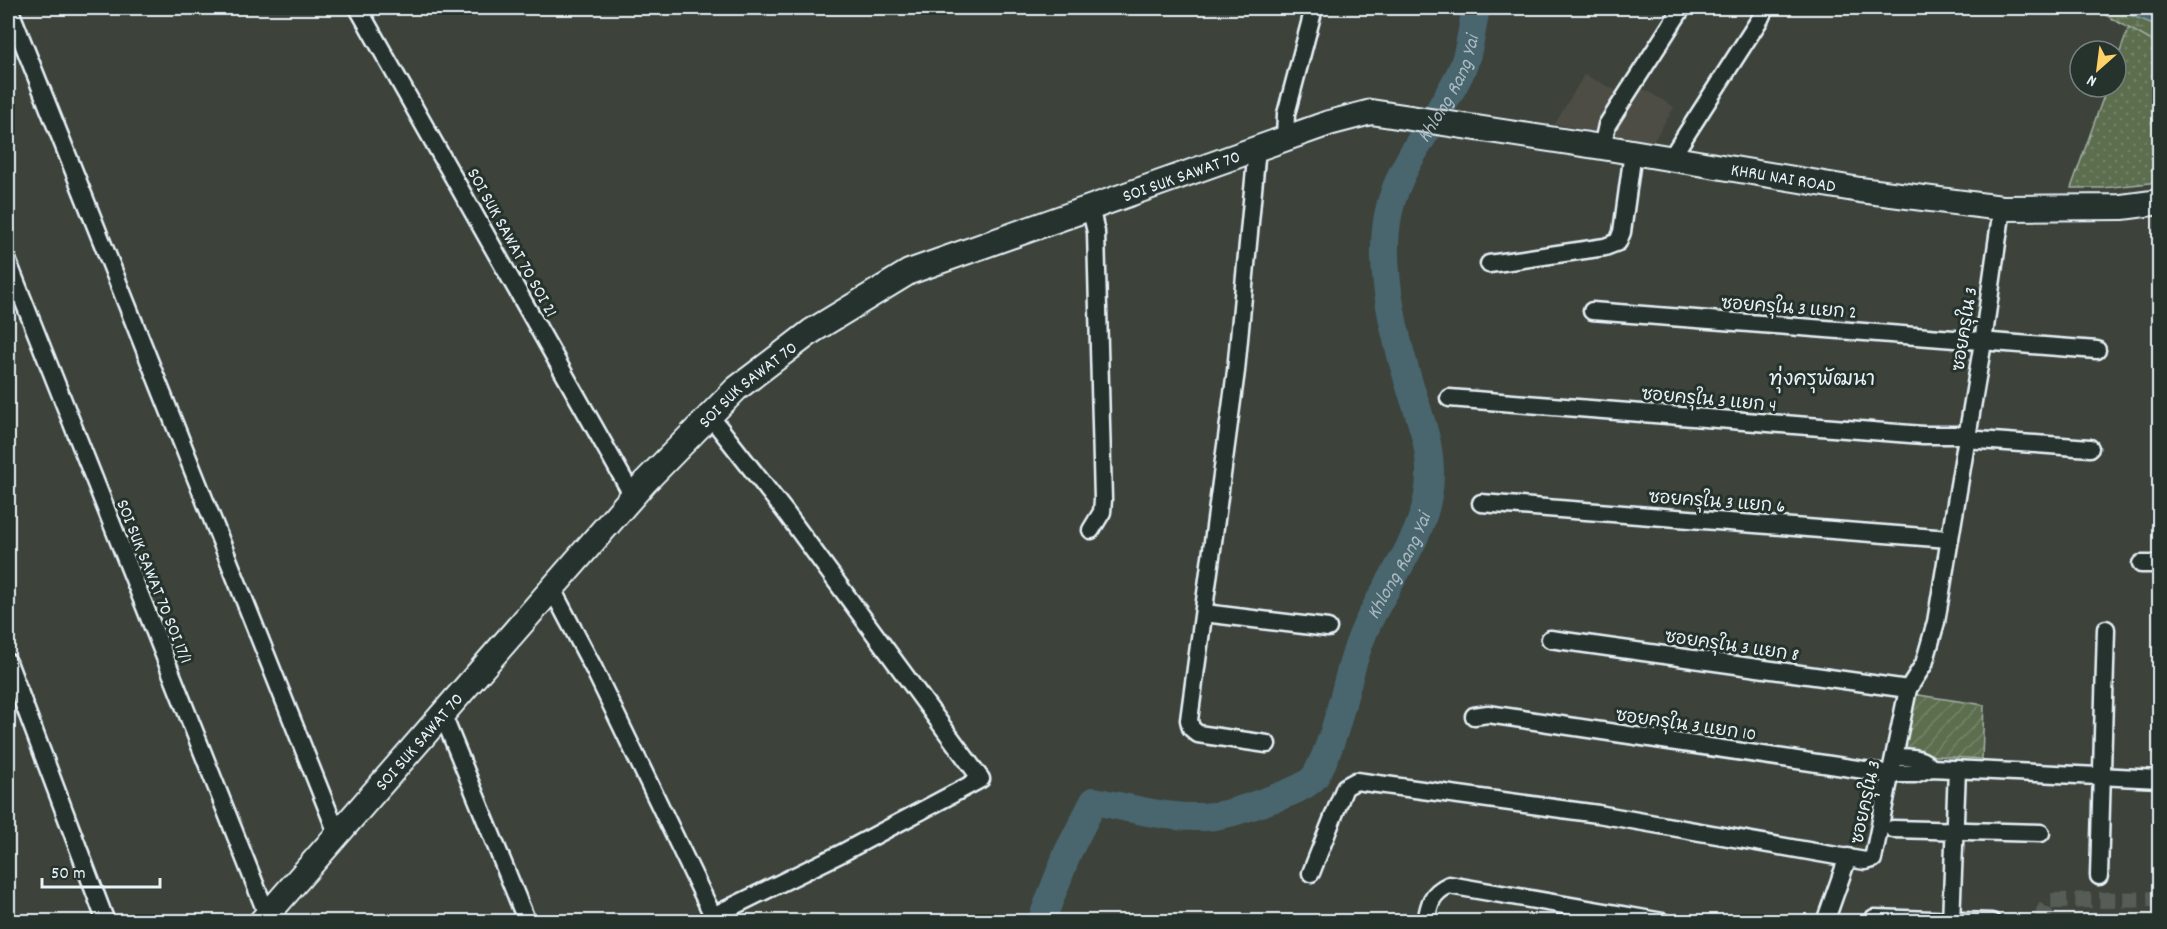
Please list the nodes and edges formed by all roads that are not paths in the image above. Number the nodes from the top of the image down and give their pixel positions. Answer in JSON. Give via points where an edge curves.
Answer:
{"nodes":[{"id":1,"x":9,"y":8,"type":"edge"},
{"id":2,"x":358,"y":8,"type":"edge"},
{"id":3,"x":1314,"y":8,"type":"edge"},
{"id":4,"x":1682,"y":8,"type":"edge"},
{"id":5,"x":1765,"y":8,"type":"edge"},
{"id":6,"x":1410,"y":118,"type":"joint"},
{"id":7,"x":1285,"y":138,"type":"junction"},
{"id":8,"x":1602,"y":147,"type":"junction"},
{"id":9,"x":1257,"y":148,"type":"junction"},
{"id":10,"x":1633,"y":152,"type":"junction"},
{"id":11,"x":1671,"y":158,"type":"junction"},
{"id":12,"x":2160,"y":202,"type":"edge"},
{"id":13,"x":1090,"y":207,"type":"junction"},
{"id":14,"x":2002,"y":208,"type":"junction"},
{"id":15,"x":8,"y":262,"type":"edge"},
{"id":16,"x":1490,"y":264,"type":"dead end"},
{"id":17,"x":1592,"y":311,"type":"dead end"},
{"id":18,"x":1983,"y":342,"type":"junction"},
{"id":19,"x":2097,"y":350,"type":"dead end"},
{"id":20,"x":1449,"y":398,"type":"dead end"},
{"id":21,"x":710,"y":416,"type":"junction"},
{"id":22,"x":1966,"y":437,"type":"junction"},
{"id":23,"x":2091,"y":448,"type":"dead end"},
{"id":24,"x":633,"y":495,"type":"junction"},
{"id":25,"x":1481,"y":503,"type":"dead end"},
{"id":26,"x":1091,"y":530,"type":"dead end"},
{"id":27,"x":1949,"y":539,"type":"junction"},
{"id":28,"x":2141,"y":564,"type":"dead end"},
{"id":29,"x":2160,"y":564,"type":"edge"},
{"id":30,"x":552,"y":589,"type":"junction"},
{"id":31,"x":1204,"y":613,"type":"junction"},
{"id":32,"x":1328,"y":628,"type":"dead end"},
{"id":33,"x":2106,"y":629,"type":"dead end"},
{"id":34,"x":1550,"y":639,"type":"dead end"},
{"id":35,"x":8,"y":662,"type":"edge"},
{"id":36,"x":1908,"y":689,"type":"junction"},
{"id":37,"x":442,"y":713,"type":"junction"},
{"id":38,"x":1474,"y":716,"type":"dead end"},
{"id":39,"x":1267,"y":744,"type":"dead end"},
{"id":40,"x":1895,"y":757,"type":"junction"},
{"id":41,"x":1931,"y":768,"type":"junction"},
{"id":42,"x":1957,"y":769,"type":"junction"},
{"id":43,"x":1891,"y":774,"type":"junction"},
{"id":44,"x":2102,"y":777,"type":"junction"},
{"id":45,"x":2160,"y":779,"type":"edge"},
{"id":46,"x":1893,"y":829,"type":"dead end"},
{"id":47,"x":1954,"y":831,"type":"junction"},
{"id":48,"x":337,"y":833,"type":"junction"},
{"id":49,"x":2041,"y":833,"type":"dead end"},
{"id":50,"x":1848,"y":857,"type":"junction"},
{"id":51,"x":1311,"y":873,"type":"dead end"},
{"id":52,"x":2099,"y":876,"type":"dead end"},
{"id":53,"x":1874,"y":918,"type":"dead end"},
{"id":54,"x":266,"y":919,"type":"edge"},
{"id":55,"x":713,"y":920,"type":"edge"},
{"id":56,"x":106,"y":921,"type":"edge"},
{"id":57,"x":527,"y":921,"type":"edge"},
{"id":58,"x":1426,"y":921,"type":"edge"},
{"id":59,"x":1663,"y":921,"type":"edge"},
{"id":60,"x":1825,"y":921,"type":"edge"},
{"id":61,"x":1951,"y":921,"type":"edge"},
{"id":62,"x":1992,"y":921,"type":"edge"}],
"edges":[{"from":1,"to":48,"type":"street"},
{"from":2,"to":24,"type":"street","name":"SOI SUK SAWAT 70 SOI 21"},
{"from":3,"to":7,"type":"street","via":[[1286,114]]},
{"from":4,"to":8,"type":"street","via":[[1607,125]]},
{"from":5,"to":11,"type":"street"},
{"from":6,"to":7,"type":"street","name":"SOI SUK SAWAT 70","via":[[1371,112]]},
{"from":6,"to":8,"type":"street","name":"KHRU NAI ROAD"},
{"from":7,"to":9,"type":"street","name":"SOI SUK SAWAT 70"},
{"from":8,"to":10,"type":"street","name":"KHRU NAI ROAD"},
{"from":9,"to":13,"type":"street","name":"SOI SUK SAWAT 70"},
{"from":9,"to":31,"type":"street","via":[[1236,371]]},
{"from":10,"to":11,"type":"street","name":"KHRU NAI ROAD"},
{"from":10,"to":16,"type":"street","via":[[1618,242]]},
{"from":11,"to":14,"type":"street","name":"KHRU NAI ROAD","via":[[1860,190]]},
{"from":12,"to":14,"type":"street","name":"KHRU NAI ROAD","via":[[2122,207]]},
{"from":13,"to":21,"type":"street","name":"SOI SUK SAWAT 70","via":[[909,272],[812,331],[736,389]]},
{"from":13,"to":26,"type":"street","via":[[1096,232],[1103,500],[1102,512]]},
{"from":14,"to":18,"type":"street","name":"ซอยครุใน 3"},
{"from":15,"to":54,"type":"street","name":"SOI SUK SAWAT 70 SOI 17/1"},
{"from":17,"to":18,"type":"street","name":"ซอยครุใน 3 แยก 2"},
{"from":18,"to":19,"type":"street","name":"ซอยครุใน 3 แยก 2"},
{"from":18,"to":22,"type":"street","name":"ซอยครุใน 3"},
{"from":20,"to":22,"type":"street","name":"ซอยครุใน 3 แยก 4"},
{"from":21,"to":24,"type":"street","name":"SOI SUK SAWAT 70"},
{"from":21,"to":55,"type":"street","via":[[981,779]]},
{"from":22,"to":23,"type":"street","name":"ซอยครุใน 3 แยก 4"},
{"from":22,"to":27,"type":"street","name":"ซอยครุใน 3"},
{"from":24,"to":30,"type":"street","name":"SOI SUK SAWAT 70"},
{"from":25,"to":27,"type":"street","name":"ซอยครุใน 3 แยก 6"},
{"from":27,"to":36,"type":"street","name":"ซอยครุใน 3","via":[[1931,646]]},
{"from":28,"to":29,"type":"street"},
{"from":30,"to":37,"type":"street","name":"SOI SUK SAWAT 70"},
{"from":30,"to":55,"type":"street"},
{"from":31,"to":32,"type":"street"},
{"from":31,"to":39,"type":"street","via":[[1191,728],[1197,734]]},
{"from":33,"to":44,"type":"street"},
{"from":34,"to":36,"type":"street","name":"ซอยครุใน 3 แยก 8"},
{"from":35,"to":56,"type":"street"},
{"from":36,"to":40,"type":"street","name":"ซอยครุใน 3"},
{"from":37,"to":48,"type":"street","name":"SOI SUK SAWAT 70"},
{"from":37,"to":57,"type":"street"},
{"from":38,"to":43,"type":"street","name":"ซอยครุใน 3 แยก 10","via":[[1488,714]]},
{"from":40,"to":41,"type":"street","via":[[1918,758]]},
{"from":40,"to":43,"type":"street","name":"ซอยครุใน 3"},
{"from":41,"to":42,"type":"street"},
{"from":41,"to":43,"type":"street","name":"ซอยครุใน 3 แยก 10","via":[[1915,774]]},
{"from":42,"to":44,"type":"street"},
{"from":42,"to":47,"type":"street"},
{"from":43,"to":50,"type":"street","name":"ซอยครุใน 3","via":[[1873,859]]},
{"from":44,"to":45,"type":"street"},
{"from":44,"to":52,"type":"street"},
{"from":46,"to":47,"type":"street"},
{"from":47,"to":49,"type":"street"},
{"from":47,"to":61,"type":"street"},
{"from":48,"to":54,"type":"street","name":"SOI SUK SAWAT 70"},
{"from":50,"to":51,"type":"street","name":"ซอยครุใน 3","via":[[1598,814],[1356,781],[1345,787]]},
{"from":50,"to":60,"type":"street"},
{"from":53,"to":61,"type":"street"},
{"from":58,"to":59,"type":"street","via":[[1430,901],[1438,890],[1449,885]]},
{"from":61,"to":62,"type":"street"}]}
